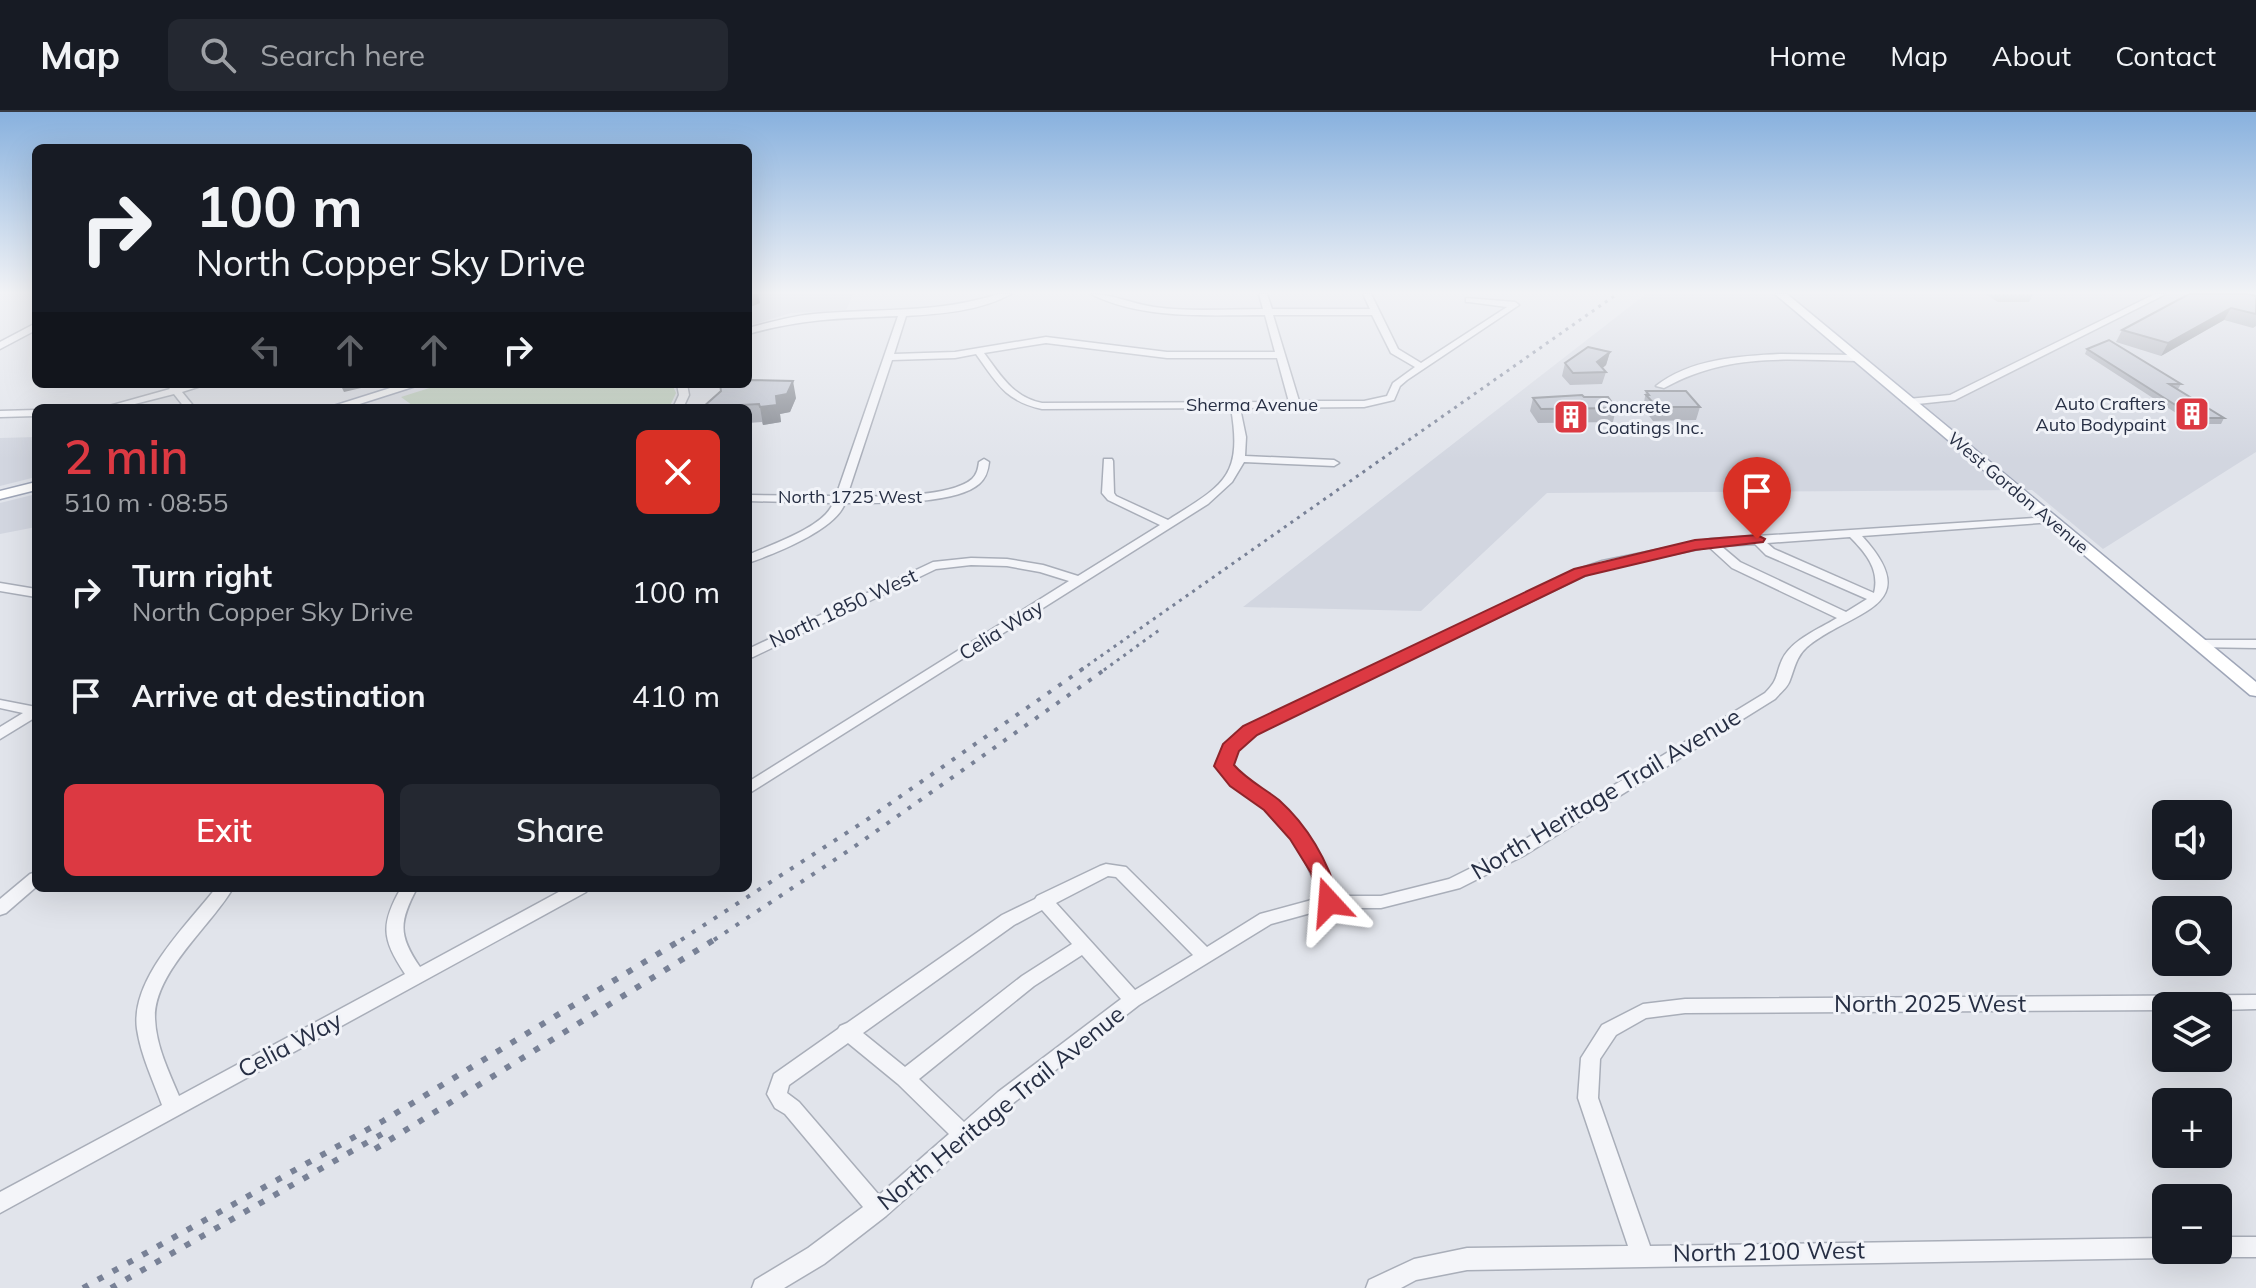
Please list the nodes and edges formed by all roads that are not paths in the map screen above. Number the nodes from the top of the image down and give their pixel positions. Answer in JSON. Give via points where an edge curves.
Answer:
{"nodes":[{"id":1,"x":892,"y":349,"type":"edge"},
{"id":2,"x":995,"y":349,"type":"edge"},
{"id":3,"x":1124,"y":349,"type":"edge"},
{"id":4,"x":1279,"y":349,"type":"edge"},
{"id":5,"x":1393,"y":349,"type":"edge"},
{"id":6,"x":1447,"y":349,"type":"edge"},
{"id":7,"x":1846,"y":349,"type":"edge"},
{"id":8,"x":2051,"y":349,"type":"edge"},
{"id":9,"x":979,"y":352,"type":"junction"},
{"id":10,"x":1281,"y":355,"type":"junction"},
{"id":11,"x":889,"y":357,"type":"junction"},
{"id":12,"x":1857,"y":358,"type":"junction"},
{"id":13,"x":1422,"y":367,"type":"junction"},
{"id":14,"x":1661,"y":386,"type":"dead end"},
{"id":15,"x":171,"y":388,"type":"edge"},
{"id":16,"x":175,"y":388,"type":"edge"},
{"id":17,"x":402,"y":388,"type":"edge"},
{"id":18,"x":1908,"y":402,"type":"junction"},
{"id":19,"x":120,"y":404,"type":"edge"},
{"id":20,"x":187,"y":404,"type":"edge"},
{"id":21,"x":347,"y":404,"type":"edge"},
{"id":22,"x":1295,"y":404,"type":"junction"},
{"id":23,"x":1235,"y":405,"type":"junction"},
{"id":24,"x":32,"y":413,"type":"edge"},
{"id":25,"x":0,"y":414,"type":"edge"},
{"id":26,"x":1241,"y":459,"type":"junction"},
{"id":27,"x":1108,"y":461,"type":"dead end"},
{"id":28,"x":984,"y":462,"type":"dead end"},
{"id":29,"x":1334,"y":463,"type":"dead end"},
{"id":30,"x":32,"y":487,"type":"edge"},
{"id":31,"x":0,"y":495,"type":"edge"},
{"id":32,"x":752,"y":498,"type":"edge"},
{"id":33,"x":842,"y":498,"type":"junction"},
{"id":34,"x":2050,"y":520,"type":"junction"},
{"id":35,"x":1167,"y":524,"type":"junction"},
{"id":36,"x":1853,"y":533,"type":"junction"},
{"id":37,"x":1757,"y":539,"type":"junction"},
{"id":38,"x":1711,"y":543,"type":"junction"},
{"id":39,"x":752,"y":557,"type":"edge"},
{"id":40,"x":1079,"y":581,"type":"junction"},
{"id":41,"x":0,"y":587,"type":"edge"},
{"id":42,"x":32,"y":592,"type":"edge"},
{"id":43,"x":1877,"y":599,"type":"junction"},
{"id":44,"x":1848,"y":618,"type":"junction"},
{"id":45,"x":2200,"y":644,"type":"junction"},
{"id":46,"x":2256,"y":644,"type":"edge"},
{"id":47,"x":752,"y":652,"type":"edge"},
{"id":48,"x":2256,"y":691,"type":"edge"},
{"id":49,"x":0,"y":704,"type":"edge"},
{"id":50,"x":32,"y":710,"type":"edge"},
{"id":51,"x":32,"y":713,"type":"edge"},
{"id":52,"x":0,"y":734,"type":"edge"},
{"id":53,"x":752,"y":786,"type":"edge"},
{"id":54,"x":32,"y":881,"type":"edge"},
{"id":55,"x":222,"y":892,"type":"edge"},
{"id":56,"x":407,"y":892,"type":"edge"},
{"id":57,"x":573,"y":892,"type":"edge"},
{"id":58,"x":1043,"y":900,"type":"junction"},
{"id":59,"x":1329,"y":902,"type":"junction"},
{"id":60,"x":0,"y":909,"type":"edge"},
{"id":61,"x":1084,"y":945,"type":"junction"},
{"id":62,"x":1206,"y":957,"type":"junction"},
{"id":63,"x":417,"y":977,"type":"junction"},
{"id":64,"x":1133,"y":1000,"type":"junction"},
{"id":65,"x":2256,"y":1002,"type":"edge"},
{"id":66,"x":847,"y":1031,"type":"junction"},
{"id":67,"x":905,"y":1078,"type":"junction"},
{"id":68,"x":173,"y":1108,"type":"junction"},
{"id":69,"x":964,"y":1135,"type":"junction"},
{"id":70,"x":0,"y":1203,"type":"edge"},
{"id":71,"x":878,"y":1209,"type":"junction"},
{"id":72,"x":2232,"y":1247,"type":"edge"},
{"id":73,"x":2256,"y":1247,"type":"edge"},
{"id":74,"x":2152,"y":1248,"type":"edge"},
{"id":75,"x":1642,"y":1254,"type":"junction"},
{"id":76,"x":763,"y":1288,"type":"edge"},
{"id":77,"x":1377,"y":1288,"type":"edge"}],
"edges":[{"from":1,"to":11,"type":"street"},
{"from":2,"to":9,"type":"street"},
{"from":3,"to":10,"type":"street","via":[[1167,355]]},
{"from":4,"to":10,"type":"street"},
{"from":5,"to":13,"type":"street"},
{"from":6,"to":13,"type":"street","name":"Sherma Avenue"},
{"from":7,"to":12,"type":"main road","name":"West Gordon Avenue"},
{"from":8,"to":18,"type":"street","via":[[1952,398]]},
{"from":9,"to":11,"type":"street"},
{"from":9,"to":23,"type":"street","name":"Sherma Avenue","via":[[1023,403]]},
{"from":10,"to":22,"type":"street"},
{"from":11,"to":33,"type":"street"},
{"from":12,"to":14,"type":"street","via":[[1706,363]]},
{"from":12,"to":18,"type":"main road","name":"West Gordon Avenue"},
{"from":13,"to":22,"type":"street","name":"Sherma Avenue","via":[[1380,402]]},
{"from":15,"to":19,"type":"street"},
{"from":16,"to":20,"type":"street"},
{"from":17,"to":21,"type":"main road"},
{"from":18,"to":34,"type":"main road","name":"West Gordon Avenue"},
{"from":22,"to":23,"type":"street","name":"Sherma Avenue"},
{"from":23,"to":26,"type":"street"},
{"from":24,"to":25,"type":"street"},
{"from":26,"to":29,"type":"street"},
{"from":26,"to":35,"type":"street","name":"Celia Way","via":[[1222,487]]},
{"from":27,"to":35,"type":"street","via":[[1112,498]]},
{"from":28,"to":33,"type":"street","name":"North 1725 West","via":[[972,485],[954,492]]},
{"from":30,"to":31,"type":"main road"},
{"from":32,"to":33,"type":"street","name":"North 1725 West"},
{"from":33,"to":39,"type":"street","via":[[826,522]]},
{"from":34,"to":36,"type":"street"},
{"from":34,"to":45,"type":"main road","name":"West Gordon Avenue"},
{"from":35,"to":40,"type":"street","name":"Celia Way"},
{"from":36,"to":37,"type":"street"},
{"from":36,"to":43,"type":"street","via":[[1870,550],[1883,576],[1884,589]]},
{"from":37,"to":38,"type":"street"},
{"from":37,"to":43,"type":"street","via":[[1770,552]]},
{"from":38,"to":44,"type":"street","via":[[1736,565]]},
{"from":38,"to":59,"type":"street","via":[[1580,573],[1250,731],[1230,749],[1224,766],[1297,834],[1321,873]]},
{"from":40,"to":47,"type":"street","name":"North 1850 West","via":[[1014,562],[933,566]]},
{"from":40,"to":53,"type":"street","name":"Celia Way"},
{"from":41,"to":42,"type":"street"},
{"from":43,"to":44,"type":"street","name":"North Heritage Trail Avenue"},
{"from":44,"to":59,"type":"street","name":"North Heritage Trail Avenue","via":[[1803,644],[1770,696],[1517,852],[1454,884],[1381,902]]},
{"from":45,"to":46,"type":"street"},
{"from":45,"to":48,"type":"main road","name":"West Gordon Avenue"},
{"from":49,"to":50,"type":"street"},
{"from":51,"to":52,"type":"street"},
{"from":54,"to":60,"type":"street"},
{"from":55,"to":68,"type":"street","via":[[164,970],[146,1005],[148,1037]]},
{"from":56,"to":63,"type":"street","via":[[391,930],[396,948]]},
{"from":57,"to":63,"type":"street","name":"Celia Way"},
{"from":58,"to":61,"type":"street"},
{"from":58,"to":62,"type":"street","via":[[1095,874],[1120,871]]},
{"from":58,"to":66,"type":"street"},
{"from":59,"to":62,"type":"street","name":"North Heritage Trail Avenue","via":[[1266,919]]},
{"from":61,"to":64,"type":"street"},
{"from":61,"to":67,"type":"street","via":[[1028,981]]},
{"from":62,"to":64,"type":"street","name":"North Heritage Trail Avenue"},
{"from":63,"to":68,"type":"street","name":"Celia Way"},
{"from":64,"to":69,"type":"street","name":"North Heritage Trail Avenue"},
{"from":65,"to":75,"type":"street","name":"North 2025 West","via":[[1685,1006],[1643,1011],[1609,1030],[1591,1058],[1588,1098]]},
{"from":66,"to":67,"type":"street"},
{"from":66,"to":71,"type":"street","via":[[781,1080],[777,1094]]},
{"from":67,"to":69,"type":"street"},
{"from":68,"to":70,"type":"street","name":"Celia Way"},
{"from":69,"to":71,"type":"street","name":"North Heritage Trail Avenue"},
{"from":71,"to":76,"type":"street","name":"North Heritage Trail Avenue"},
{"from":72,"to":73,"type":"street"},
{"from":74,"to":75,"type":"street","name":"North 2100 West"},
{"from":75,"to":77,"type":"street","name":"North 2100 West","via":[[1467,1259],[1414,1270]]}]}
